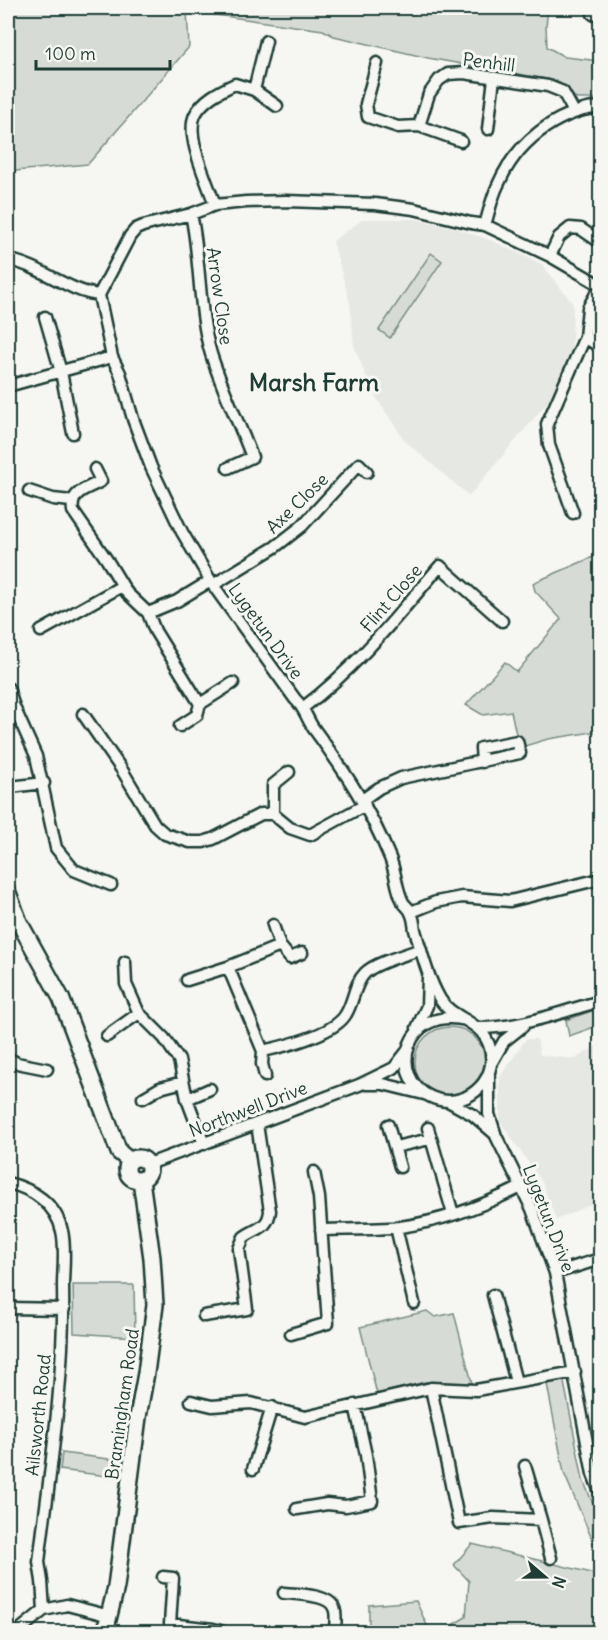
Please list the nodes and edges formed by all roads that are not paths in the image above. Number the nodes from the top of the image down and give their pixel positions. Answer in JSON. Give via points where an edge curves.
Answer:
{"nodes":[{"id":1,"x":266,"y":40,"type":"dead end"},
{"id":2,"x":377,"y":63,"type":"dead end"},
{"id":3,"x":494,"y":78,"type":"junction"},
{"id":4,"x":254,"y":90,"type":"junction"},
{"id":5,"x":277,"y":106,"type":"dead end"},
{"id":6,"x":600,"y":107,"type":"edge"},
{"id":7,"x":574,"y":112,"type":"junction"},
{"id":8,"x":419,"y":126,"type":"junction"},
{"id":9,"x":488,"y":129,"type":"dead end"},
{"id":10,"x":460,"y":141,"type":"dead end"},
{"id":11,"x":215,"y":205,"type":"junction"},
{"id":12,"x":190,"y":214,"type":"junction"},
{"id":13,"x":485,"y":225,"type":"junction"},
{"id":14,"x":600,"y":242,"type":"edge"},
{"id":15,"x":550,"y":256,"type":"junction"},
{"id":16,"x":8,"y":260,"type":"edge"},
{"id":17,"x":600,"y":286,"type":"edge"},
{"id":18,"x":99,"y":295,"type":"junction"},
{"id":19,"x":45,"y":317,"type":"dead end"},
{"id":20,"x":585,"y":337,"type":"junction"},
{"id":21,"x":600,"y":347,"type":"edge"},
{"id":22,"x":112,"y":357,"type":"junction"},
{"id":23,"x":61,"y":372,"type":"junction"},
{"id":24,"x":8,"y":386,"type":"edge"},
{"id":25,"x":74,"y":433,"type":"dead end"},
{"id":26,"x":228,"y":468,"type":"dead end"},
{"id":27,"x":95,"y":469,"type":"dead end"},
{"id":28,"x":367,"y":472,"type":"dead end"},
{"id":29,"x":29,"y":491,"type":"dead end"},
{"id":30,"x":71,"y":501,"type":"junction"},
{"id":31,"x":573,"y":513,"type":"dead end"},
{"id":32,"x":212,"y":583,"type":"junction"},
{"id":33,"x":122,"y":586,"type":"junction"},
{"id":34,"x":148,"y":613,"type":"junction"},
{"id":35,"x":502,"y":621,"type":"dead end"},
{"id":36,"x":41,"y":631,"type":"dead end"},
{"id":37,"x":233,"y":683,"type":"dead end"},
{"id":38,"x":8,"y":688,"type":"edge"},
{"id":39,"x":200,"y":704,"type":"junction"},
{"id":40,"x":304,"y":707,"type":"junction"},
{"id":41,"x":83,"y":714,"type":"dead end"},
{"id":42,"x":180,"y":726,"type":"dead end"},
{"id":43,"x":482,"y":762,"type":"dead end"},
{"id":44,"x":289,"y":772,"type":"dead end"},
{"id":45,"x":44,"y":783,"type":"junction"},
{"id":46,"x":10,"y":787,"type":"dead end"},
{"id":47,"x":363,"y":802,"type":"junction"},
{"id":48,"x":273,"y":814,"type":"junction"},
{"id":49,"x":600,"y":879,"type":"edge"},
{"id":50,"x":111,"y":885,"type":"dead end"},
{"id":51,"x":8,"y":893,"type":"edge"},
{"id":52,"x":411,"y":912,"type":"junction"},
{"id":53,"x":273,"y":925,"type":"dead end"},
{"id":54,"x":279,"y":946,"type":"junction"},
{"id":55,"x":421,"y":949,"type":"junction"},
{"id":56,"x":302,"y":953,"type":"dead end"},
{"id":57,"x":125,"y":962,"type":"dead end"},
{"id":58,"x":228,"y":967,"type":"junction"},
{"id":59,"x":428,"y":974,"type":"junction"},
{"id":60,"x":187,"y":980,"type":"dead end"},
{"id":61,"x":600,"y":1000,"type":"edge"},
{"id":62,"x":139,"y":1013,"type":"junction"},
{"id":63,"x":466,"y":1020,"type":"junction"},
{"id":64,"x":528,"y":1022,"type":"junction"},
{"id":65,"x":479,"y":1028,"type":"junction"},
{"id":66,"x":415,"y":1034,"type":"junction"},
{"id":67,"x":107,"y":1036,"type":"dead end"},
{"id":68,"x":408,"y":1049,"type":"junction"},
{"id":69,"x":263,"y":1051,"type":"junction"},
{"id":70,"x":8,"y":1058,"type":"edge"},
{"id":71,"x":491,"y":1067,"type":"junction"},
{"id":72,"x":47,"y":1069,"type":"dead end"},
{"id":73,"x":265,"y":1076,"type":"dead end"},
{"id":74,"x":183,"y":1082,"type":"junction"},
{"id":75,"x":359,"y":1085,"type":"junction"},
{"id":76,"x":210,"y":1089,"type":"dead end"},
{"id":77,"x":425,"y":1094,"type":"junction"},
{"id":78,"x":143,"y":1098,"type":"dead end"},
{"id":79,"x":187,"y":1099,"type":"junction"},
{"id":80,"x":448,"y":1101,"type":"junction"},
{"id":81,"x":257,"y":1124,"type":"junction"},
{"id":82,"x":387,"y":1125,"type":"dead end"},
{"id":83,"x":428,"y":1128,"type":"dead end"},
{"id":84,"x":496,"y":1136,"type":"junction"},
{"id":85,"x":430,"y":1139,"type":"junction"},
{"id":86,"x":204,"y":1144,"type":"junction"},
{"id":87,"x":395,"y":1147,"type":"junction"},
{"id":88,"x":130,"y":1161,"type":"junction"},
{"id":89,"x":149,"y":1164,"type":"junction"},
{"id":90,"x":400,"y":1167,"type":"dead end"},
{"id":91,"x":314,"y":1172,"type":"dead end"},
{"id":92,"x":141,"y":1180,"type":"junction"},
{"id":93,"x":8,"y":1183,"type":"edge"},
{"id":94,"x":521,"y":1187,"type":"junction"},
{"id":95,"x":453,"y":1214,"type":"junction"},
{"id":96,"x":396,"y":1227,"type":"junction"},
{"id":97,"x":321,"y":1230,"type":"junction"},
{"id":98,"x":600,"y":1259,"type":"edge"},
{"id":99,"x":555,"y":1273,"type":"junction"},
{"id":100,"x":494,"y":1295,"type":"dead end"},
{"id":101,"x":414,"y":1303,"type":"dead end"},
{"id":102,"x":8,"y":1308,"type":"edge"},
{"id":103,"x":64,"y":1309,"type":"junction"},
{"id":104,"x":204,"y":1316,"type":"dead end"},
{"id":105,"x":291,"y":1334,"type":"dead end"},
{"id":106,"x":575,"y":1372,"type":"junction"},
{"id":107,"x":516,"y":1382,"type":"junction"},
{"id":108,"x":431,"y":1388,"type":"junction"},
{"id":109,"x":191,"y":1401,"type":"dead end"},
{"id":110,"x":355,"y":1406,"type":"junction"},
{"id":111,"x":272,"y":1407,"type":"junction"},
{"id":112,"x":525,"y":1467,"type":"dead end"},
{"id":113,"x":253,"y":1469,"type":"dead end"},
{"id":114,"x":600,"y":1492,"type":"edge"},
{"id":115,"x":372,"y":1502,"type":"junction"},
{"id":116,"x":297,"y":1509,"type":"dead end"},
{"id":117,"x":376,"y":1514,"type":"dead end"},
{"id":118,"x":541,"y":1520,"type":"junction"},
{"id":119,"x":551,"y":1558,"type":"dead end"},
{"id":120,"x":185,"y":1579,"type":"dead end"},
{"id":121,"x":287,"y":1597,"type":"dead end"},
{"id":122,"x":44,"y":1610,"type":"junction"},
{"id":123,"x":110,"y":1616,"type":"junction"},
{"id":124,"x":167,"y":1628,"type":"edge"},
{"id":125,"x":17,"y":1632,"type":"edge"},
{"id":126,"x":105,"y":1632,"type":"edge"},
{"id":127,"x":224,"y":1632,"type":"edge"},
{"id":128,"x":335,"y":1632,"type":"edge"}],
"edges":[{"from":1,"to":4,"type":"street"},
{"from":2,"to":8,"type":"street","via":[[366,104],[368,117],[398,127]]},
{"from":3,"to":7,"type":"street","name":"Penhill","via":[[563,92]]},
{"from":3,"to":8,"type":"street","name":"Penhill","via":[[465,72],[448,75],[429,94]]},
{"from":3,"to":9,"type":"street"},
{"from":4,"to":5,"type":"street"},
{"from":4,"to":11,"type":"street","via":[[235,84],[205,102],[195,116],[192,133]]},
{"from":6,"to":7,"type":"street"},
{"from":7,"to":13,"type":"street","via":[[537,133],[520,149],[496,187]]},
{"from":8,"to":10,"type":"street"},
{"from":11,"to":12,"type":"street"},
{"from":11,"to":13,"type":"street","via":[[286,201],[375,204]]},
{"from":12,"to":18,"type":"street","via":[[136,230]]},
{"from":12,"to":26,"type":"street","name":"Arrow Close","via":[[211,354],[252,457]]},
{"from":13,"to":15,"type":"street"},
{"from":14,"to":15,"type":"street","via":[[581,229],[570,228],[559,237]]},
{"from":15,"to":17,"type":"street"},
{"from":16,"to":18,"type":"street","via":[[85,293]]},
{"from":17,"to":20,"type":"street","via":[[588,308]]},
{"from":18,"to":22,"type":"street","name":"Lygetun Drive"},
{"from":19,"to":23,"type":"street"},
{"from":20,"to":21,"type":"street"},
{"from":20,"to":31,"type":"street","via":[[547,424],[549,445]]},
{"from":22,"to":23,"type":"street"},
{"from":22,"to":32,"type":"street","name":"Lygetun Drive","via":[[151,468]]},
{"from":23,"to":24,"type":"street"},
{"from":23,"to":25,"type":"street"},
{"from":27,"to":30,"type":"street","via":[[102,481]]},
{"from":28,"to":32,"type":"street","name":"Axe Close","via":[[358,464],[302,526],[275,547]]},
{"from":29,"to":30,"type":"street"},
{"from":30,"to":33,"type":"street","via":[[73,511]]},
{"from":32,"to":34,"type":"street"},
{"from":32,"to":40,"type":"street","name":"Lygetun Drive"},
{"from":33,"to":34,"type":"street"},
{"from":33,"to":36,"type":"street"},
{"from":34,"to":39,"type":"street"},
{"from":35,"to":40,"type":"street","name":"Flint Close","via":[[440,566],[362,657]]},
{"from":37,"to":39,"type":"street"},
{"from":38,"to":45,"type":"street"},
{"from":39,"to":42,"type":"street","via":[[197,715]]},
{"from":40,"to":47,"type":"street","name":"Lygetun Drive","via":[[309,722]]},
{"from":41,"to":48,"type":"street","via":[[155,825],[165,834],[203,842],[261,814]]},
{"from":43,"to":47,"type":"street","via":[[401,777]]},
{"from":44,"to":48,"type":"street","via":[[273,785]]},
{"from":45,"to":46,"type":"street"},
{"from":45,"to":50,"type":"street","via":[[56,849],[74,870]]},
{"from":47,"to":48,"type":"street","via":[[310,835],[290,828]]},
{"from":47,"to":52,"type":"street","name":"Lygetun Drive","via":[[391,860],[403,902]]},
{"from":49,"to":52,"type":"street","via":[[510,901],[462,897]]},
{"from":51,"to":88,"type":"street","via":[[19,922],[61,998],[119,1152]]},
{"from":52,"to":55,"type":"street","name":"Lygetun Drive"},
{"from":53,"to":54,"type":"street"},
{"from":54,"to":56,"type":"street","via":[[290,957]]},
{"from":54,"to":58,"type":"street"},
{"from":55,"to":59,"type":"street","name":"Lygetun Drive"},
{"from":55,"to":69,"type":"street","via":[[364,973],[345,1017],[333,1027]]},
{"from":57,"to":62,"type":"street","via":[[126,984]]},
{"from":58,"to":60,"type":"street"},
{"from":58,"to":69,"type":"street"},
{"from":59,"to":63,"type":"street","name":"Lygetun Drive","via":[[449,1010]]},
{"from":59,"to":66,"type":"street","name":"Lygetun Drive","via":[[427,1006]]},
{"from":61,"to":64,"type":"street"},
{"from":62,"to":67,"type":"street"},
{"from":62,"to":74,"type":"street","via":[[172,1049],[179,1060]]},
{"from":63,"to":65,"type":"street","name":"Lygetun Drive"},
{"from":63,"to":66,"type":"street","name":"Lygetun Drive","via":[[438,1018]]},
{"from":64,"to":65,"type":"street"},
{"from":64,"to":71,"type":"street","via":[[504,1041]]},
{"from":65,"to":71,"type":"street","via":[[491,1050]]},
{"from":66,"to":68,"type":"street","name":"Lygetun Drive"},
{"from":68,"to":75,"type":"street","name":"Northwell Drive","via":[[394,1068]]},
{"from":68,"to":77,"type":"street","via":[[410,1074]]},
{"from":69,"to":73,"type":"street"},
{"from":70,"to":72,"type":"street"},
{"from":71,"to":80,"type":"street","via":[[473,1094]]},
{"from":71,"to":84,"type":"street","via":[[489,1114]]},
{"from":74,"to":78,"type":"street"},
{"from":74,"to":79,"type":"street"},
{"from":75,"to":77,"type":"street","via":[[382,1084]]},
{"from":75,"to":81,"type":"street","name":"Northwell Drive"},
{"from":76,"to":79,"type":"street"},
{"from":77,"to":80,"type":"street"},
{"from":79,"to":86,"type":"street"},
{"from":80,"to":84,"type":"street"},
{"from":81,"to":86,"type":"street","name":"Northwell Drive"},
{"from":81,"to":104,"type":"street","via":[[270,1211],[266,1224],[244,1237],[239,1249],[247,1310]]},
{"from":82,"to":87,"type":"street"},
{"from":83,"to":85,"type":"street"},
{"from":84,"to":94,"type":"street","name":"Lygetun Drive"},
{"from":85,"to":87,"type":"street"},
{"from":85,"to":95,"type":"street"},
{"from":86,"to":89,"type":"street","name":"Northwell Drive"},
{"from":87,"to":90,"type":"street"},
{"from":88,"to":89,"type":"street","via":[[140,1158]]},
{"from":88,"to":92,"type":"street","via":[[128,1174]]},
{"from":89,"to":92,"type":"street","via":[[148,1174]]},
{"from":91,"to":97,"type":"street"},
{"from":92,"to":123,"type":"street","name":"Bramingham Road","via":[[155,1305]]},
{"from":93,"to":103,"type":"street","name":"Ailsworth Road","via":[[40,1196],[58,1221],[62,1232]]},
{"from":94,"to":95,"type":"street"},
{"from":94,"to":99,"type":"street","name":"Lygetun Drive"},
{"from":95,"to":96,"type":"street"},
{"from":96,"to":97,"type":"street"},
{"from":96,"to":101,"type":"street"},
{"from":97,"to":105,"type":"street","via":[[328,1323]]},
{"from":98,"to":99,"type":"street"},
{"from":99,"to":106,"type":"street","name":"Lygetun Drive"},
{"from":100,"to":107,"type":"street"},
{"from":102,"to":103,"type":"street"},
{"from":103,"to":122,"type":"street","name":"Ailsworth Road","via":[[57,1411],[39,1562]]},
{"from":106,"to":107,"type":"street"},
{"from":106,"to":114,"type":"street","name":"Lygetun Drive","via":[[593,1474]]},
{"from":107,"to":108,"type":"street","via":[[476,1390]]},
{"from":108,"to":110,"type":"street"},
{"from":108,"to":118,"type":"street","via":[[459,1523],[493,1518]]},
{"from":109,"to":111,"type":"street","via":[[212,1406],[251,1403]]},
{"from":110,"to":111,"type":"street","via":[[305,1417]]},
{"from":110,"to":115,"type":"street"},
{"from":111,"to":113,"type":"street"},
{"from":112,"to":118,"type":"street"},
{"from":115,"to":116,"type":"street"},
{"from":115,"to":117,"type":"street"},
{"from":118,"to":119,"type":"street"},
{"from":120,"to":124,"type":"street","via":[[168,1578]]},
{"from":121,"to":128,"type":"street","via":[[308,1594],[340,1607]]},
{"from":122,"to":123,"type":"street","via":[[67,1605]]},
{"from":122,"to":125,"type":"street"},
{"from":123,"to":126,"type":"street","name":"Bramingham Road"},
{"from":124,"to":127,"type":"street"}]}
